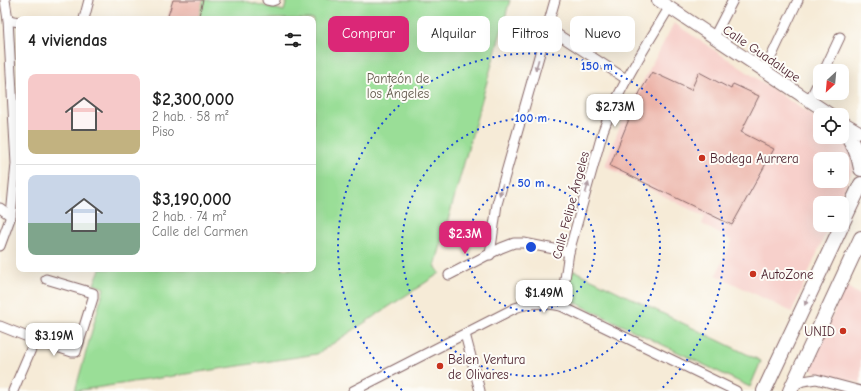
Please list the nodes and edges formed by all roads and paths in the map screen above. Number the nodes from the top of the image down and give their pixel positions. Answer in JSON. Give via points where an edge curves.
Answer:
{"nodes":[{"id":1,"x":4,"y":0,"type":"edge"},
{"id":2,"x":90,"y":0,"type":"edge"},
{"id":3,"x":268,"y":0,"type":"edge"},
{"id":4,"x":275,"y":0,"type":"edge"},
{"id":5,"x":555,"y":0,"type":"edge"},
{"id":6,"x":658,"y":0,"type":"edge"},
{"id":7,"x":733,"y":0,"type":"edge"},
{"id":8,"x":798,"y":0,"type":"edge"},
{"id":9,"x":669,"y":8,"type":"junction"},
{"id":10,"x":85,"y":16,"type":"edge"},
{"id":11,"x":551,"y":16,"type":"edge"},
{"id":12,"x":8,"y":20,"type":"junction"},
{"id":13,"x":16,"y":21,"type":"edge"},
{"id":14,"x":562,"y":37,"type":"edge"},
{"id":15,"x":714,"y":37,"type":"junction"},
{"id":16,"x":840,"y":37,"type":"dead end"},
{"id":17,"x":541,"y":52,"type":"edge"},
{"id":18,"x":827,"y":64,"type":"edge"},
{"id":19,"x":764,"y":72,"type":"junction"},
{"id":20,"x":626,"y":80,"type":"junction"},
{"id":21,"x":813,"y":93,"type":"edge"},
{"id":22,"x":809,"y":101,"type":"junction"},
{"id":23,"x":820,"y":108,"type":"edge"},
{"id":24,"x":849,"y":126,"type":"edge"},
{"id":25,"x":861,"y":134,"type":"edge"},
{"id":26,"x":849,"y":138,"type":"edge"},
{"id":27,"x":861,"y":169,"type":"edge"},
{"id":28,"x":861,"y":184,"type":"edge"},
{"id":29,"x":0,"y":208,"type":"edge"},
{"id":30,"x":849,"y":209,"type":"edge"},
{"id":31,"x":11,"y":216,"type":"junction"},
{"id":32,"x":838,"y":232,"type":"edge"},
{"id":33,"x":861,"y":238,"type":"edge"},
{"id":34,"x":0,"y":246,"type":"edge"},
{"id":35,"x":569,"y":252,"type":"junction"},
{"id":36,"x":490,"y":255,"type":"junction"},
{"id":37,"x":449,"y":275,"type":"dead end"},
{"id":38,"x":46,"y":279,"type":"dead end"},
{"id":39,"x":561,"y":306,"type":"junction"},
{"id":40,"x":0,"y":326,"type":"edge"},
{"id":41,"x":465,"y":334,"type":"junction"},
{"id":42,"x":35,"y":340,"type":"junction"},
{"id":43,"x":802,"y":365,"type":"junction"},
{"id":44,"x":816,"y":379,"type":"junction"},
{"id":45,"x":791,"y":389,"type":"edge"},
{"id":46,"x":13,"y":391,"type":"edge"},
{"id":47,"x":353,"y":391,"type":"edge"},
{"id":48,"x":480,"y":391,"type":"edge"},
{"id":49,"x":736,"y":391,"type":"edge"},
{"id":50,"x":764,"y":391,"type":"edge"},
{"id":51,"x":861,"y":391,"type":"edge"}],
"edges":[{"from":1,"to":12,"type":"street"},
{"from":2,"to":10,"type":"street"},
{"from":3,"to":4,"type":"street"},
{"from":5,"to":11,"type":"street"},
{"from":6,"to":9,"type":"street","name":"Calle Guadalupe"},
{"from":7,"to":15,"type":"street"},
{"from":8,"to":19,"type":"street"},
{"from":9,"to":15,"type":"street","name":"Calle Guadalupe"},
{"from":9,"to":20,"type":"street","name":"Calle Felipe Ángeles"},
{"from":12,"to":13,"type":"street"},
{"from":12,"to":31,"type":"street","via":[[16,164]]},
{"from":14,"to":20,"type":"street"},
{"from":15,"to":19,"type":"street","name":"Calle Guadalupe"},
{"from":16,"to":18,"type":"street"},
{"from":17,"to":36,"type":"street","one_way":true,"via":[[497,204]]},
{"from":19,"to":22,"type":"street","name":"Calle Guadalupe"},
{"from":35,"to":20,"type":"street","name":"Calle Felipe Ángeles","one_way":true,"via":[[602,131]]},
{"from":21,"to":22,"type":"street"},
{"from":22,"to":23,"type":"street","name":"Calle Guadalupe"},
{"from":24,"to":25,"type":"street"},
{"from":26,"to":27,"type":"main road","via":[[860,160]]},
{"from":28,"to":30,"type":"main road"},
{"from":29,"to":31,"type":"street"},
{"from":31,"to":34,"type":"street"},
{"from":32,"to":50,"type":"main road","one_way":true},
{"from":33,"to":43,"type":"main road"},
{"from":35,"to":36,"type":"street","via":[[514,243]]},
{"from":35,"to":39,"type":"street","name":"Calle Felipe Ángeles"},
{"from":36,"to":37,"type":"street"},
{"from":38,"to":42,"type":"street","via":[[89,291],[93,293],[93,298],[76,352]]},
{"from":39,"to":41,"type":"street","via":[[528,304]]},
{"from":39,"to":49,"type":"street"},
{"from":40,"to":42,"type":"street"},
{"from":41,"to":47,"type":"street"},
{"from":41,"to":48,"type":"street"},
{"from":42,"to":46,"type":"street"},
{"from":43,"to":44,"type":"street"},
{"from":43,"to":45,"type":"main road"},
{"from":44,"to":45,"type":"street","via":[[803,381]]},
{"from":44,"to":51,"type":"street"}]}
